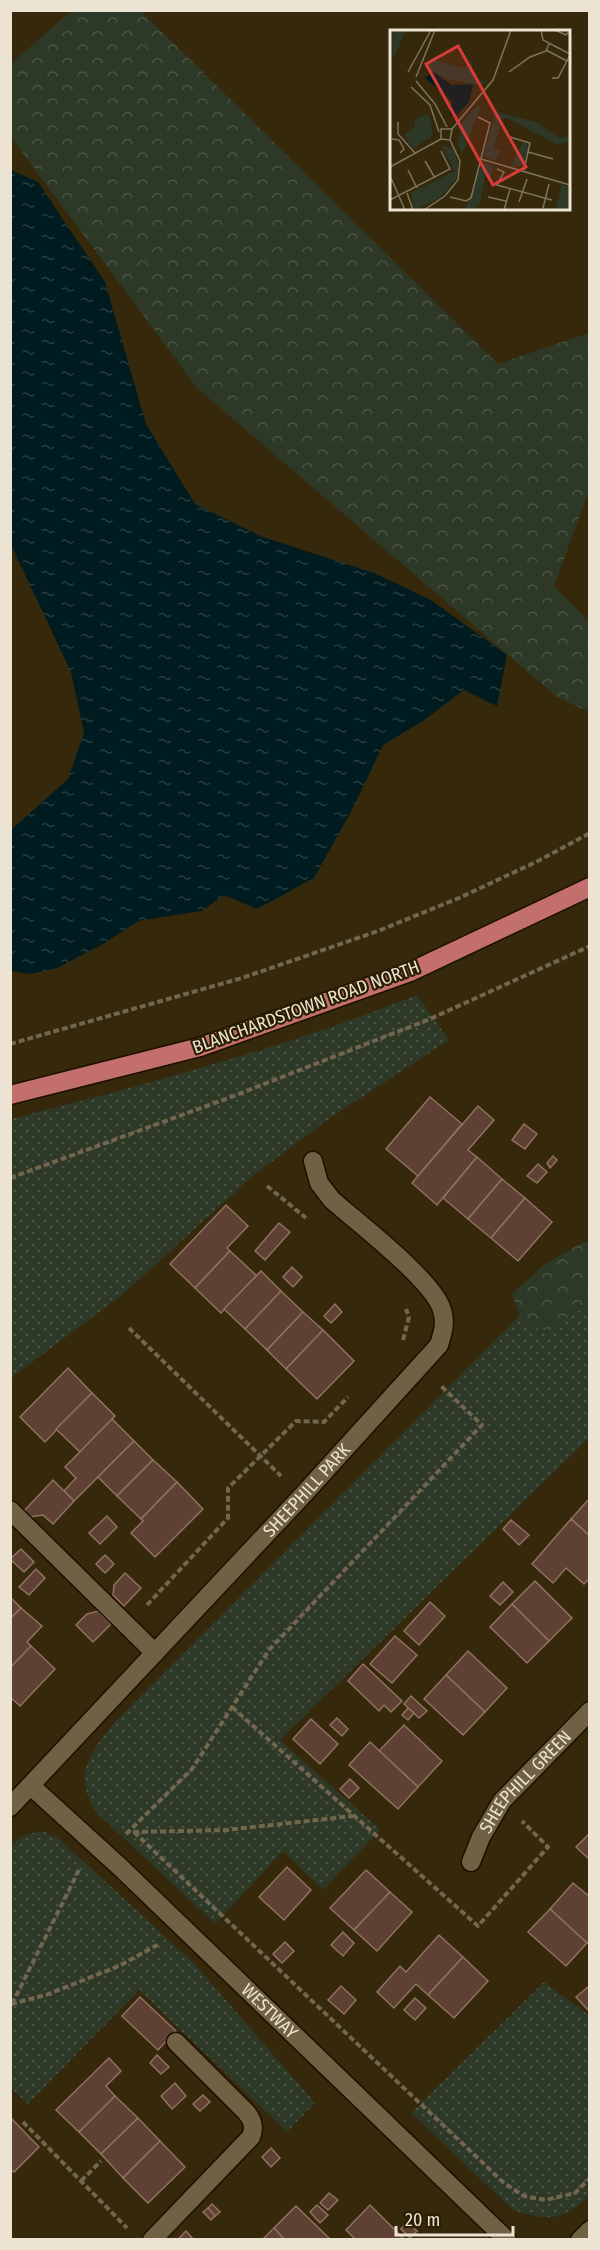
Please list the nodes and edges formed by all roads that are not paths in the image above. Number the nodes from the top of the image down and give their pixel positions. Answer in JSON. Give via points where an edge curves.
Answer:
{"nodes":[{"id":1,"x":590,"y":887,"type":"edge"},
{"id":2,"x":10,"y":1095,"type":"edge"},
{"id":3,"x":313,"y":1161,"type":"dead end"},
{"id":4,"x":10,"y":1510,"type":"edge"},
{"id":5,"x":155,"y":1653,"type":"junction"},
{"id":6,"x":590,"y":1711,"type":"edge"},
{"id":7,"x":31,"y":1786,"type":"junction"},
{"id":8,"x":10,"y":1807,"type":"edge"},
{"id":9,"x":471,"y":1862,"type":"dead end"},
{"id":10,"x":176,"y":2042,"type":"dead end"},
{"id":11,"x":590,"y":2230,"type":"edge"},
{"id":12,"x":152,"y":2240,"type":"edge"},
{"id":13,"x":507,"y":2240,"type":"edge"},
{"id":14,"x":580,"y":2240,"type":"edge"}],
"edges":[{"from":1,"to":2,"type":"main road","name":"BLANCHARDSTOWN ROAD NORTH","via":[[399,976],[200,1047]]},
{"from":3,"to":5,"type":"street","name":"SHEEPHILL PARK","via":[[319,1183],[332,1200],[428,1284],[442,1307],[445,1326],[439,1345]]},
{"from":4,"to":5,"type":"street"},
{"from":5,"to":7,"type":"street","name":"SHEEPHILL PARK"},
{"from":6,"to":9,"type":"street","name":"SHEEPHILL GREEN","via":[[502,1801]]},
{"from":7,"to":8,"type":"street","name":"SHEEPHILL PARK"},
{"from":7,"to":13,"type":"street","name":"WESTWAY"},
{"from":10,"to":12,"type":"street","via":[[246,2112],[254,2129],[251,2137]]},
{"from":11,"to":14,"type":"street"}]}
